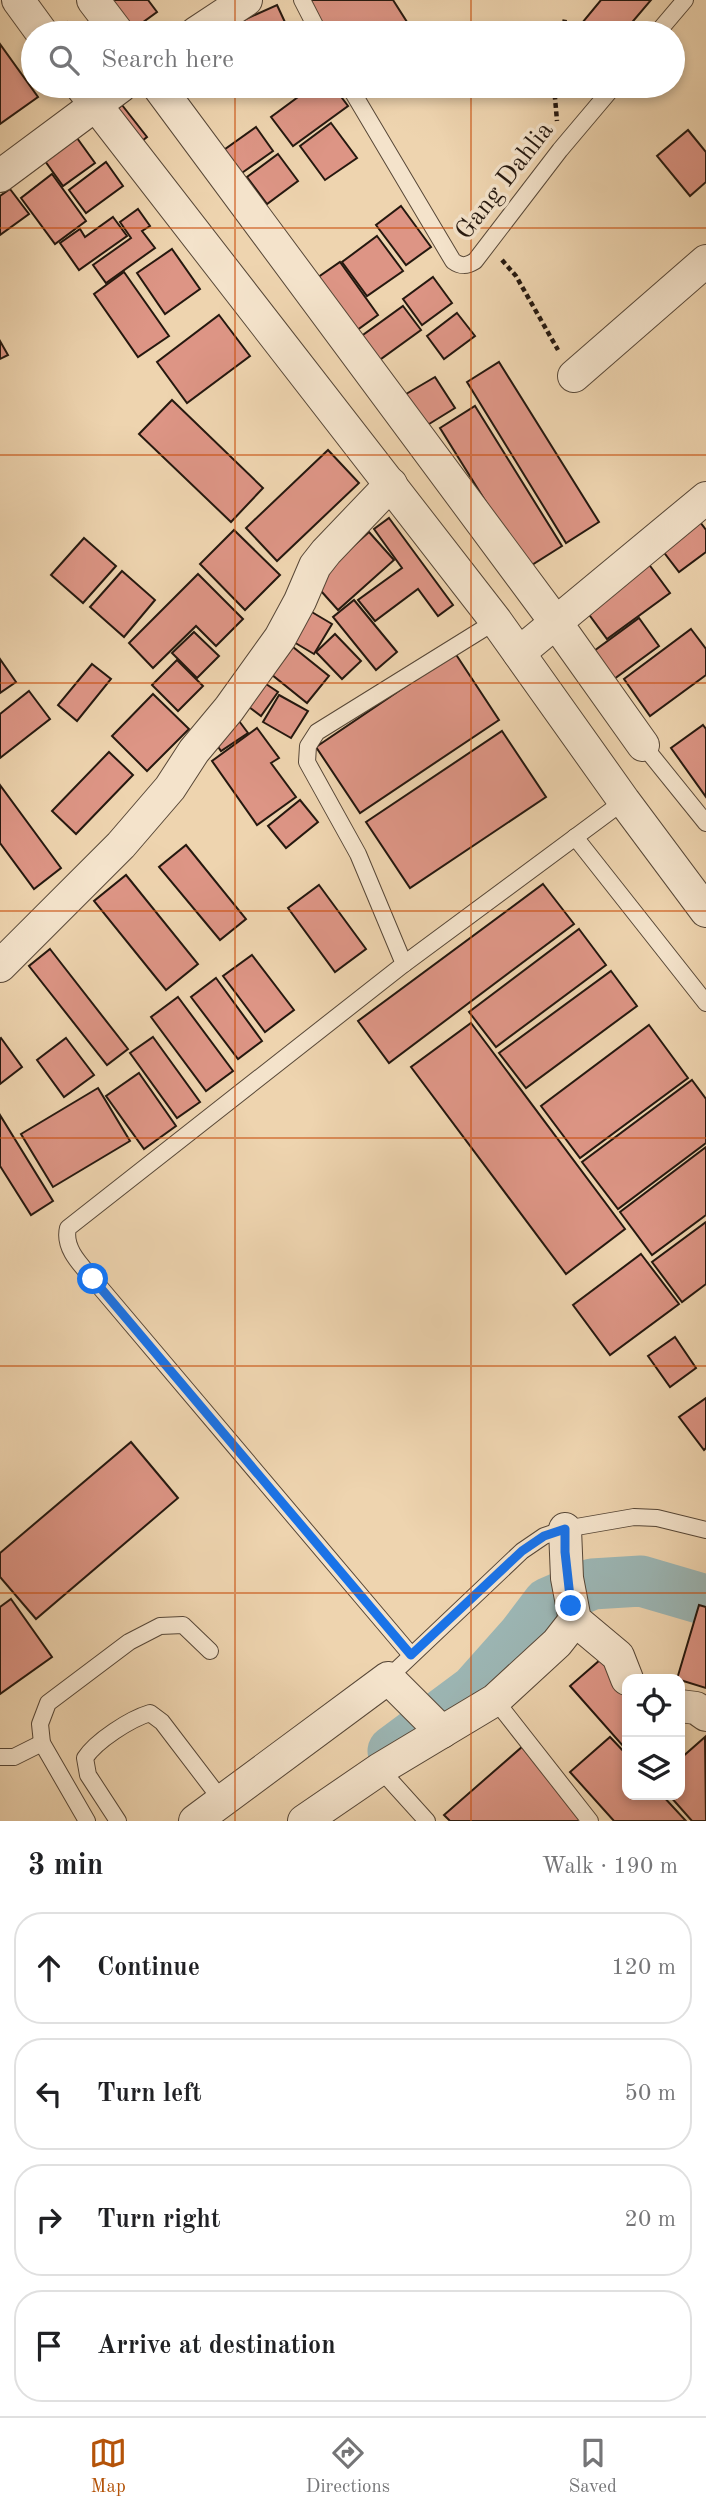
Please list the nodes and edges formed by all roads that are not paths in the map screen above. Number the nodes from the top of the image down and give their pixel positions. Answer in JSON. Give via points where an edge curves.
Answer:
{"nodes":[{"id":1,"x":18,"y":0,"type":"edge"},
{"id":2,"x":93,"y":0,"type":"edge"},
{"id":3,"x":246,"y":0,"type":"edge"},
{"id":4,"x":302,"y":0,"type":"edge"},
{"id":5,"x":685,"y":0,"type":"edge"},
{"id":6,"x":33,"y":21,"type":"edge"},
{"id":7,"x":109,"y":21,"type":"edge"},
{"id":8,"x":214,"y":21,"type":"edge"},
{"id":9,"x":313,"y":21,"type":"edge"},
{"id":10,"x":667,"y":21,"type":"edge"},
{"id":11,"x":95,"y":98,"type":"edge"},
{"id":12,"x":105,"y":98,"type":"edge"},
{"id":13,"x":166,"y":98,"type":"edge"},
{"id":14,"x":356,"y":98,"type":"edge"},
{"id":15,"x":604,"y":98,"type":"edge"},
{"id":16,"x":0,"y":176,"type":"edge"},
{"id":17,"x":706,"y":261,"type":"edge"},
{"id":18,"x":575,"y":376,"type":"road end"},
{"id":19,"x":391,"y":484,"type":"junction"},
{"id":20,"x":706,"y":498,"type":"edge"},
{"id":21,"x":496,"y":621,"type":"junction"},
{"id":22,"x":538,"y":639,"type":"junction"},
{"id":23,"x":643,"y":745,"type":"joint"},
{"id":24,"x":624,"y":801,"type":"junction"},
{"id":25,"x":706,"y":823,"type":"edge"},
{"id":26,"x":575,"y":837,"type":"junction"},
{"id":27,"x":706,"y":911,"type":"edge"},
{"id":28,"x":404,"y":964,"type":"junction"},
{"id":29,"x":0,"y":966,"type":"edge"},
{"id":30,"x":706,"y":1003,"type":"edge"},
{"id":31,"x":706,"y":1530,"type":"edge"},
{"id":32,"x":565,"y":1541,"type":"junction"},
{"id":33,"x":573,"y":1613,"type":"junction"},
{"id":34,"x":210,"y":1651,"type":"dead end"},
{"id":35,"x":411,"y":1655,"type":"junction"},
{"id":36,"x":625,"y":1674,"type":"edge"},
{"id":37,"x":394,"y":1683,"type":"junction"},
{"id":38,"x":495,"y":1700,"type":"junction"},
{"id":39,"x":685,"y":1707,"type":"edge"},
{"id":40,"x":706,"y":1716,"type":"edge"},
{"id":41,"x":438,"y":1727,"type":"junction"},
{"id":42,"x":42,"y":1743,"type":"junction"},
{"id":43,"x":0,"y":1757,"type":"edge"},
{"id":44,"x":380,"y":1769,"type":"junction"},
{"id":45,"x":223,"y":1802,"type":"junction"},
{"id":46,"x":87,"y":1821,"type":"edge"},
{"id":47,"x":118,"y":1821,"type":"edge"},
{"id":48,"x":195,"y":1821,"type":"edge"},
{"id":49,"x":304,"y":1821,"type":"edge"},
{"id":50,"x":427,"y":1821,"type":"edge"},
{"id":51,"x":590,"y":1821,"type":"edge"}],
"edges":[{"from":1,"to":6,"type":"street"},
{"from":2,"to":7,"type":"street"},
{"from":3,"to":8,"type":"street"},
{"from":4,"to":9,"type":"lane"},
{"from":5,"to":10,"type":"lane"},
{"from":11,"to":16,"type":"street"},
{"from":12,"to":19,"type":"street"},
{"from":13,"to":22,"type":"street"},
{"from":14,"to":15,"type":"lane","name":"Gang Dahlia","via":[[453,261],[466,266],[481,254]]},
{"from":17,"to":18,"type":"street"},
{"from":19,"to":21,"type":"street"},
{"from":19,"to":29,"type":"street","via":[[315,566],[280,638],[170,788],[121,845]]},
{"from":20,"to":22,"type":"street"},
{"from":21,"to":22,"type":"street"},
{"from":21,"to":28,"type":"lane","via":[[317,732],[308,746],[307,762],[358,853]]},
{"from":22,"to":23,"type":"street"},
{"from":22,"to":24,"type":"street"},
{"from":23,"to":25,"type":"lane"},
{"from":24,"to":26,"type":"lane"},
{"from":24,"to":27,"type":"street"},
{"from":26,"to":28,"type":"lane"},
{"from":26,"to":30,"type":"lane"},
{"from":28,"to":35,"type":"lane","via":[[68,1228],[66,1237],[72,1253],[93,1279]]},
{"from":31,"to":32,"type":"lane","via":[[634,1517]]},
{"from":32,"to":33,"type":"street"},
{"from":32,"to":35,"type":"lane","via":[[544,1536],[522,1551]]},
{"from":33,"to":36,"type":"street","via":[[618,1656]]},
{"from":33,"to":38,"type":"street","via":[[557,1643]]},
{"from":34,"to":42,"type":"lane","via":[[183,1625],[160,1626],[129,1642],[48,1703],[40,1724]]},
{"from":35,"to":37,"type":"lane"},
{"from":37,"to":41,"type":"street"},
{"from":37,"to":45,"type":"street"},
{"from":38,"to":41,"type":"street"},
{"from":38,"to":51,"type":"lane"},
{"from":39,"to":40,"type":"street"},
{"from":41,"to":44,"type":"street"},
{"from":42,"to":43,"type":"lane","via":[[14,1757]]},
{"from":42,"to":46,"type":"lane"},
{"from":44,"to":49,"type":"street"},
{"from":44,"to":50,"type":"lane"},
{"from":45,"to":47,"type":"lane","via":[[162,1722],[150,1713],[128,1723],[85,1758],[88,1775]]},
{"from":45,"to":48,"type":"street"}]}
